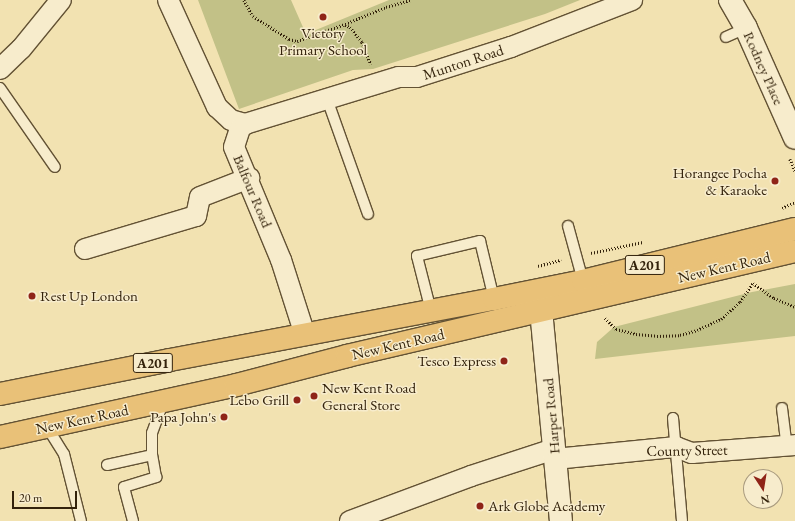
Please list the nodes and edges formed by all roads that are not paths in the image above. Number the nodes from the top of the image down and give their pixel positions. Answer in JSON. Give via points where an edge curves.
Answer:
{"nodes":[{"id":1,"x":61,"y":0,"type":"edge"},
{"id":2,"x":168,"y":0,"type":"edge"},
{"id":3,"x":632,"y":0,"type":"edge"},
{"id":4,"x":730,"y":0,"type":"edge"},
{"id":5,"x":746,"y":28,"type":"junction"},
{"id":6,"x":726,"y":37,"type":"dead end"},
{"id":7,"x":0,"y":69,"type":"edge"},
{"id":8,"x":0,"y":88,"type":"edge"},
{"id":9,"x":327,"y":98,"type":"junction"},
{"id":10,"x":245,"y":124,"type":"junction"},
{"id":11,"x":795,"y":138,"type":"edge"},
{"id":12,"x":55,"y":167,"type":"dead end"},
{"id":13,"x":249,"y":178,"type":"junction"},
{"id":14,"x":368,"y":214,"type":"dead end"},
{"id":15,"x":568,"y":226,"type":"dead end"},
{"id":16,"x":795,"y":229,"type":"edge"},
{"id":17,"x":85,"y":249,"type":"dead end"},
{"id":18,"x":795,"y":251,"type":"edge"},
{"id":19,"x":583,"y":280,"type":"junction"},
{"id":20,"x":494,"y":300,"type":"junction"},
{"id":21,"x":541,"y":310,"type":"junction"},
{"id":22,"x":431,"y":311,"type":"junction"},
{"id":23,"x":305,"y":335,"type":"junction"},
{"id":24,"x":0,"y":394,"type":"edge"},
{"id":25,"x":163,"y":402,"type":"junction"},
{"id":26,"x":782,"y":408,"type":"dead end"},
{"id":27,"x":673,"y":418,"type":"dead end"},
{"id":28,"x":47,"y":427,"type":"junction"},
{"id":29,"x":0,"y":437,"type":"edge"},
{"id":30,"x":791,"y":445,"type":"edge"},
{"id":31,"x":676,"y":447,"type":"junction"},
{"id":32,"x":555,"y":454,"type":"junction"},
{"id":33,"x":152,"y":455,"type":"junction"},
{"id":34,"x":107,"y":465,"type":"dead end"},
{"id":35,"x":80,"y":471,"type":"dead end"},
{"id":36,"x":70,"y":473,"type":"junction"},
{"id":37,"x":81,"y":521,"type":"edge"},
{"id":38,"x":133,"y":521,"type":"edge"},
{"id":39,"x":350,"y":521,"type":"edge"},
{"id":40,"x":561,"y":521,"type":"edge"},
{"id":41,"x":682,"y":521,"type":"edge"}],
"edges":[{"from":1,"to":7,"type":"street","via":[[21,49]]},
{"from":2,"to":10,"type":"street","via":[[217,107],[231,120]]},
{"from":3,"to":9,"type":"street","name":"Munton Road","via":[[511,47],[417,77],[398,77]]},
{"from":4,"to":5,"type":"main road","name":"Rodney Place"},
{"from":5,"to":6,"type":"lane"},
{"from":5,"to":11,"type":"main road","name":"Rodney Place"},
{"from":8,"to":12,"type":"lane"},
{"from":9,"to":10,"type":"street","name":"Munton Road"},
{"from":9,"to":14,"type":"lane"},
{"from":10,"to":13,"type":"street","name":"Balfour Road","via":[[240,128],[234,147]]},
{"from":13,"to":17,"type":"street","via":[[200,196],[196,216]]},
{"from":13,"to":23,"type":"street","name":"Balfour Road","via":[[281,260]]},
{"from":15,"to":19,"type":"lane"},
{"from":16,"to":19,"type":"highway","name":"New Kent Road","number":"A201"},
{"from":18,"to":21,"type":"highway","name":"New Kent Road","number":"A201"},
{"from":19,"to":20,"type":"highway","name":"New Kent Road","number":"A201"},
{"from":20,"to":22,"type":"highway","name":"New Kent Road","number":"A201"},
{"from":20,"to":22,"type":"lane","via":[[480,241],[417,256]]},
{"from":21,"to":25,"type":"highway","name":"New Kent Road","number":"A201"},
{"from":21,"to":32,"type":"main road","name":"Harper Road"},
{"from":22,"to":23,"type":"highway","name":"New Kent Road","number":"A201"},
{"from":23,"to":24,"type":"highway","name":"New Kent Road","number":"A201"},
{"from":25,"to":28,"type":"highway","name":"New Kent Road","number":"A201"},
{"from":25,"to":33,"type":"lane","via":[[152,433]]},
{"from":26,"to":30,"type":"lane"},
{"from":27,"to":31,"type":"lane"},
{"from":28,"to":29,"type":"highway","name":"New Kent Road","number":"A201"},
{"from":28,"to":36,"type":"lane","via":[[64,454]]},
{"from":30,"to":31,"type":"street","name":"County Street","via":[[692,453]]},
{"from":31,"to":32,"type":"street","name":"County Street"},
{"from":31,"to":41,"type":"lane"},
{"from":32,"to":39,"type":"street","name":"County Street","via":[[471,476]]},
{"from":32,"to":40,"type":"main road","name":"Harper Road"},
{"from":33,"to":34,"type":"lane"},
{"from":33,"to":38,"type":"lane","via":[[156,477],[124,487]]},
{"from":35,"to":36,"type":"lane"},
{"from":36,"to":37,"type":"lane"}]}
